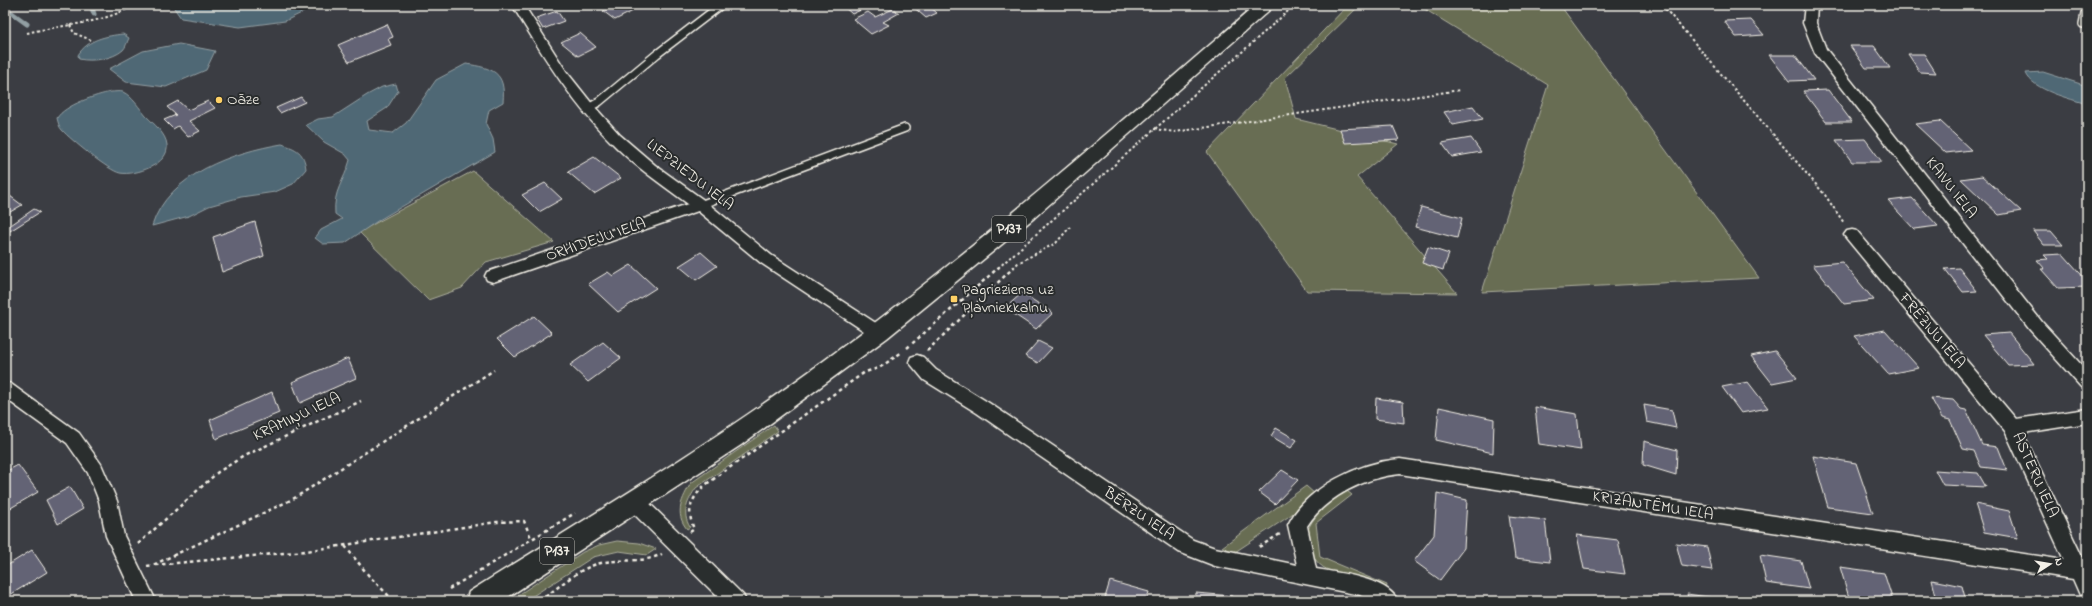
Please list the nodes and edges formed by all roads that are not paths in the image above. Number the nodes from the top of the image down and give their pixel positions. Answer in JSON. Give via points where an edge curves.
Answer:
{"nodes":[{"id":1,"x":518,"y":5,"type":"edge"},
{"id":2,"x":721,"y":5,"type":"edge"},
{"id":3,"x":1266,"y":5,"type":"edge"},
{"id":4,"x":1810,"y":5,"type":"edge"},
{"id":5,"x":2087,"y":15,"type":"edge"},
{"id":6,"x":2083,"y":24,"type":"dead end"},
{"id":7,"x":588,"y":108,"type":"junction"},
{"id":8,"x":905,"y":128,"type":"dead end"},
{"id":9,"x":700,"y":205,"type":"junction"},
{"id":10,"x":1852,"y":235,"type":"road end"},
{"id":11,"x":493,"y":276,"type":"dead end"},
{"id":12,"x":879,"y":333,"type":"junction"},
{"id":13,"x":917,"y":362,"type":"road end"},
{"id":14,"x":2087,"y":382,"type":"edge"},
{"id":15,"x":5,"y":389,"type":"edge"},
{"id":16,"x":2087,"y":416,"type":"edge"},
{"id":17,"x":2012,"y":427,"type":"junction"},
{"id":18,"x":635,"y":502,"type":"junction"},
{"id":19,"x":2078,"y":571,"type":"junction"},
{"id":20,"x":1306,"y":576,"type":"junction"},
{"id":21,"x":2087,"y":590,"type":"edge"},
{"id":22,"x":146,"y":601,"type":"edge"},
{"id":23,"x":479,"y":601,"type":"edge"},
{"id":24,"x":736,"y":601,"type":"edge"},
{"id":25,"x":1388,"y":601,"type":"edge"}],
"edges":[{"from":1,"to":7,"type":"street","name":"LIEPZIEDU IELA","via":[[561,73]]},
{"from":2,"to":7,"type":"lane"},
{"from":3,"to":12,"type":"main road","number":"P137","via":[[997,239]]},
{"from":4,"to":14,"type":"street","name":"KAIVU IELA","via":[[1808,26],[1820,50],[2036,326]]},
{"from":5,"to":6,"type":"lane","via":[[2085,14]]},
{"from":7,"to":9,"type":"street","name":"LIEPZIEDU IELA","via":[[615,138],[638,158]]},
{"from":8,"to":9,"type":"lane"},
{"from":9,"to":11,"type":"street","name":"ORHIDEJU IELA"},
{"from":9,"to":12,"type":"street","name":"LIEPZIEDU IELA","via":[[766,259]]},
{"from":10,"to":17,"type":"street","name":"FRĒZIJU IELA"},
{"from":12,"to":18,"type":"main road","number":"P137"},
{"from":13,"to":20,"type":"street","name":"BĒRZU IELA","via":[[930,375],[1186,546],[1214,557]]},
{"from":15,"to":22,"type":"street","via":[[49,418],[73,438],[95,468],[108,501],[115,536]]},
{"from":16,"to":17,"type":"street","name":"ASTERU IELA"},
{"from":17,"to":19,"type":"street","name":"ASTERU IELA"},
{"from":18,"to":23,"type":"main road","number":"P137"},
{"from":18,"to":24,"type":"street"},
{"from":19,"to":20,"type":"street","name":"KRIZANTĒMU IELA","via":[[1398,467],[1366,475],[1337,487],[1302,514],[1297,525],[1307,564]]},
{"from":19,"to":21,"type":"street","name":"ASTERU IELA"},
{"from":20,"to":25,"type":"street","name":"BĒRZU IELA","via":[[1364,586]]}]}
